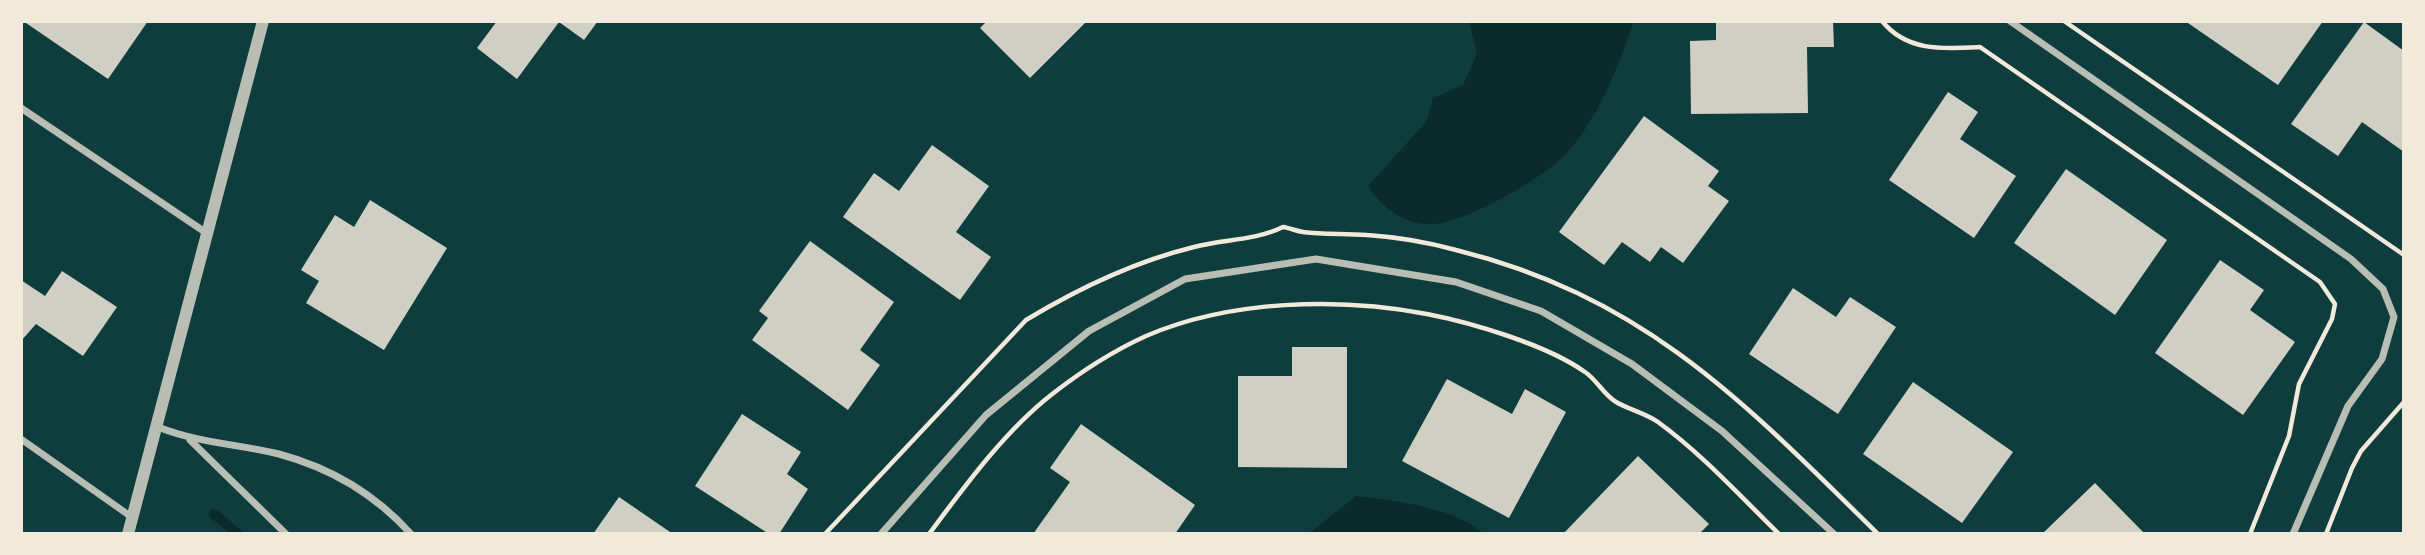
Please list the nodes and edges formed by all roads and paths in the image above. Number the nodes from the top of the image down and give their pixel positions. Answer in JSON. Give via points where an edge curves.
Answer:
{"nodes":[{"id":1,"x":263,"y":21,"type":"edge"},
{"id":2,"x":1882,"y":21,"type":"edge"},
{"id":3,"x":2010,"y":21,"type":"edge"},
{"id":4,"x":2064,"y":21,"type":"edge"},
{"id":5,"x":21,"y":108,"type":"edge"},
{"id":6,"x":208,"y":234,"type":"junction"},
{"id":7,"x":2404,"y":255,"type":"edge"},
{"id":8,"x":2404,"y":402,"type":"edge"},
{"id":9,"x":158,"y":427,"type":"junction"},
{"id":10,"x":21,"y":439,"type":"edge"},
{"id":11,"x":189,"y":439,"type":"junction"},
{"id":12,"x":134,"y":519,"type":"junction"},
{"id":13,"x":128,"y":534,"type":"edge"},
{"id":14,"x":286,"y":534,"type":"edge"},
{"id":15,"x":411,"y":534,"type":"edge"},
{"id":16,"x":825,"y":534,"type":"edge"},
{"id":17,"x":881,"y":534,"type":"edge"},
{"id":18,"x":929,"y":534,"type":"edge"},
{"id":19,"x":1779,"y":534,"type":"edge"},
{"id":20,"x":1834,"y":534,"type":"edge"},
{"id":21,"x":1878,"y":534,"type":"edge"},
{"id":22,"x":2250,"y":534,"type":"edge"},
{"id":23,"x":2294,"y":534,"type":"edge"},
{"id":24,"x":2326,"y":534,"type":"edge"}],
"edges":[{"from":1,"to":6,"type":"street"},
{"from":2,"to":22,"type":"path","via":[[1913,45],[1980,47],[2329,293],[2335,304],[2332,319],[2299,384],[2289,436]]},
{"from":3,"to":23,"type":"street","via":[[2351,259],[2383,289],[2394,317],[2382,359],[2348,405]]},
{"from":4,"to":7,"type":"path"},
{"from":5,"to":6,"type":"street"},
{"from":6,"to":9,"type":"street"},
{"from":8,"to":24,"type":"path","via":[[2361,451]]},
{"from":9,"to":11,"type":"street"},
{"from":9,"to":12,"type":"street"},
{"from":10,"to":12,"type":"street"},
{"from":11,"to":14,"type":"street"},
{"from":11,"to":15,"type":"street","via":[[278,454],[334,472],[387,508]]},
{"from":12,"to":13,"type":"street"},
{"from":16,"to":21,"type":"path","via":[[1026,320],[1135,263],[1197,246],[1265,235],[1283,227],[1300,232],[1366,234],[1455,249],[1524,270],[1596,300],[1692,360],[1783,439]]},
{"from":17,"to":20,"type":"street","via":[[986,415],[1089,331],[1185,279],[1316,259],[1456,282],[1541,311],[1632,364],[1722,430]]},
{"from":18,"to":19,"type":"path","via":[[1013,430],[1051,395],[1146,336],[1256,307],[1335,304],[1398,308],[1466,322],[1585,372],[1616,402],[1659,423]]}]}
